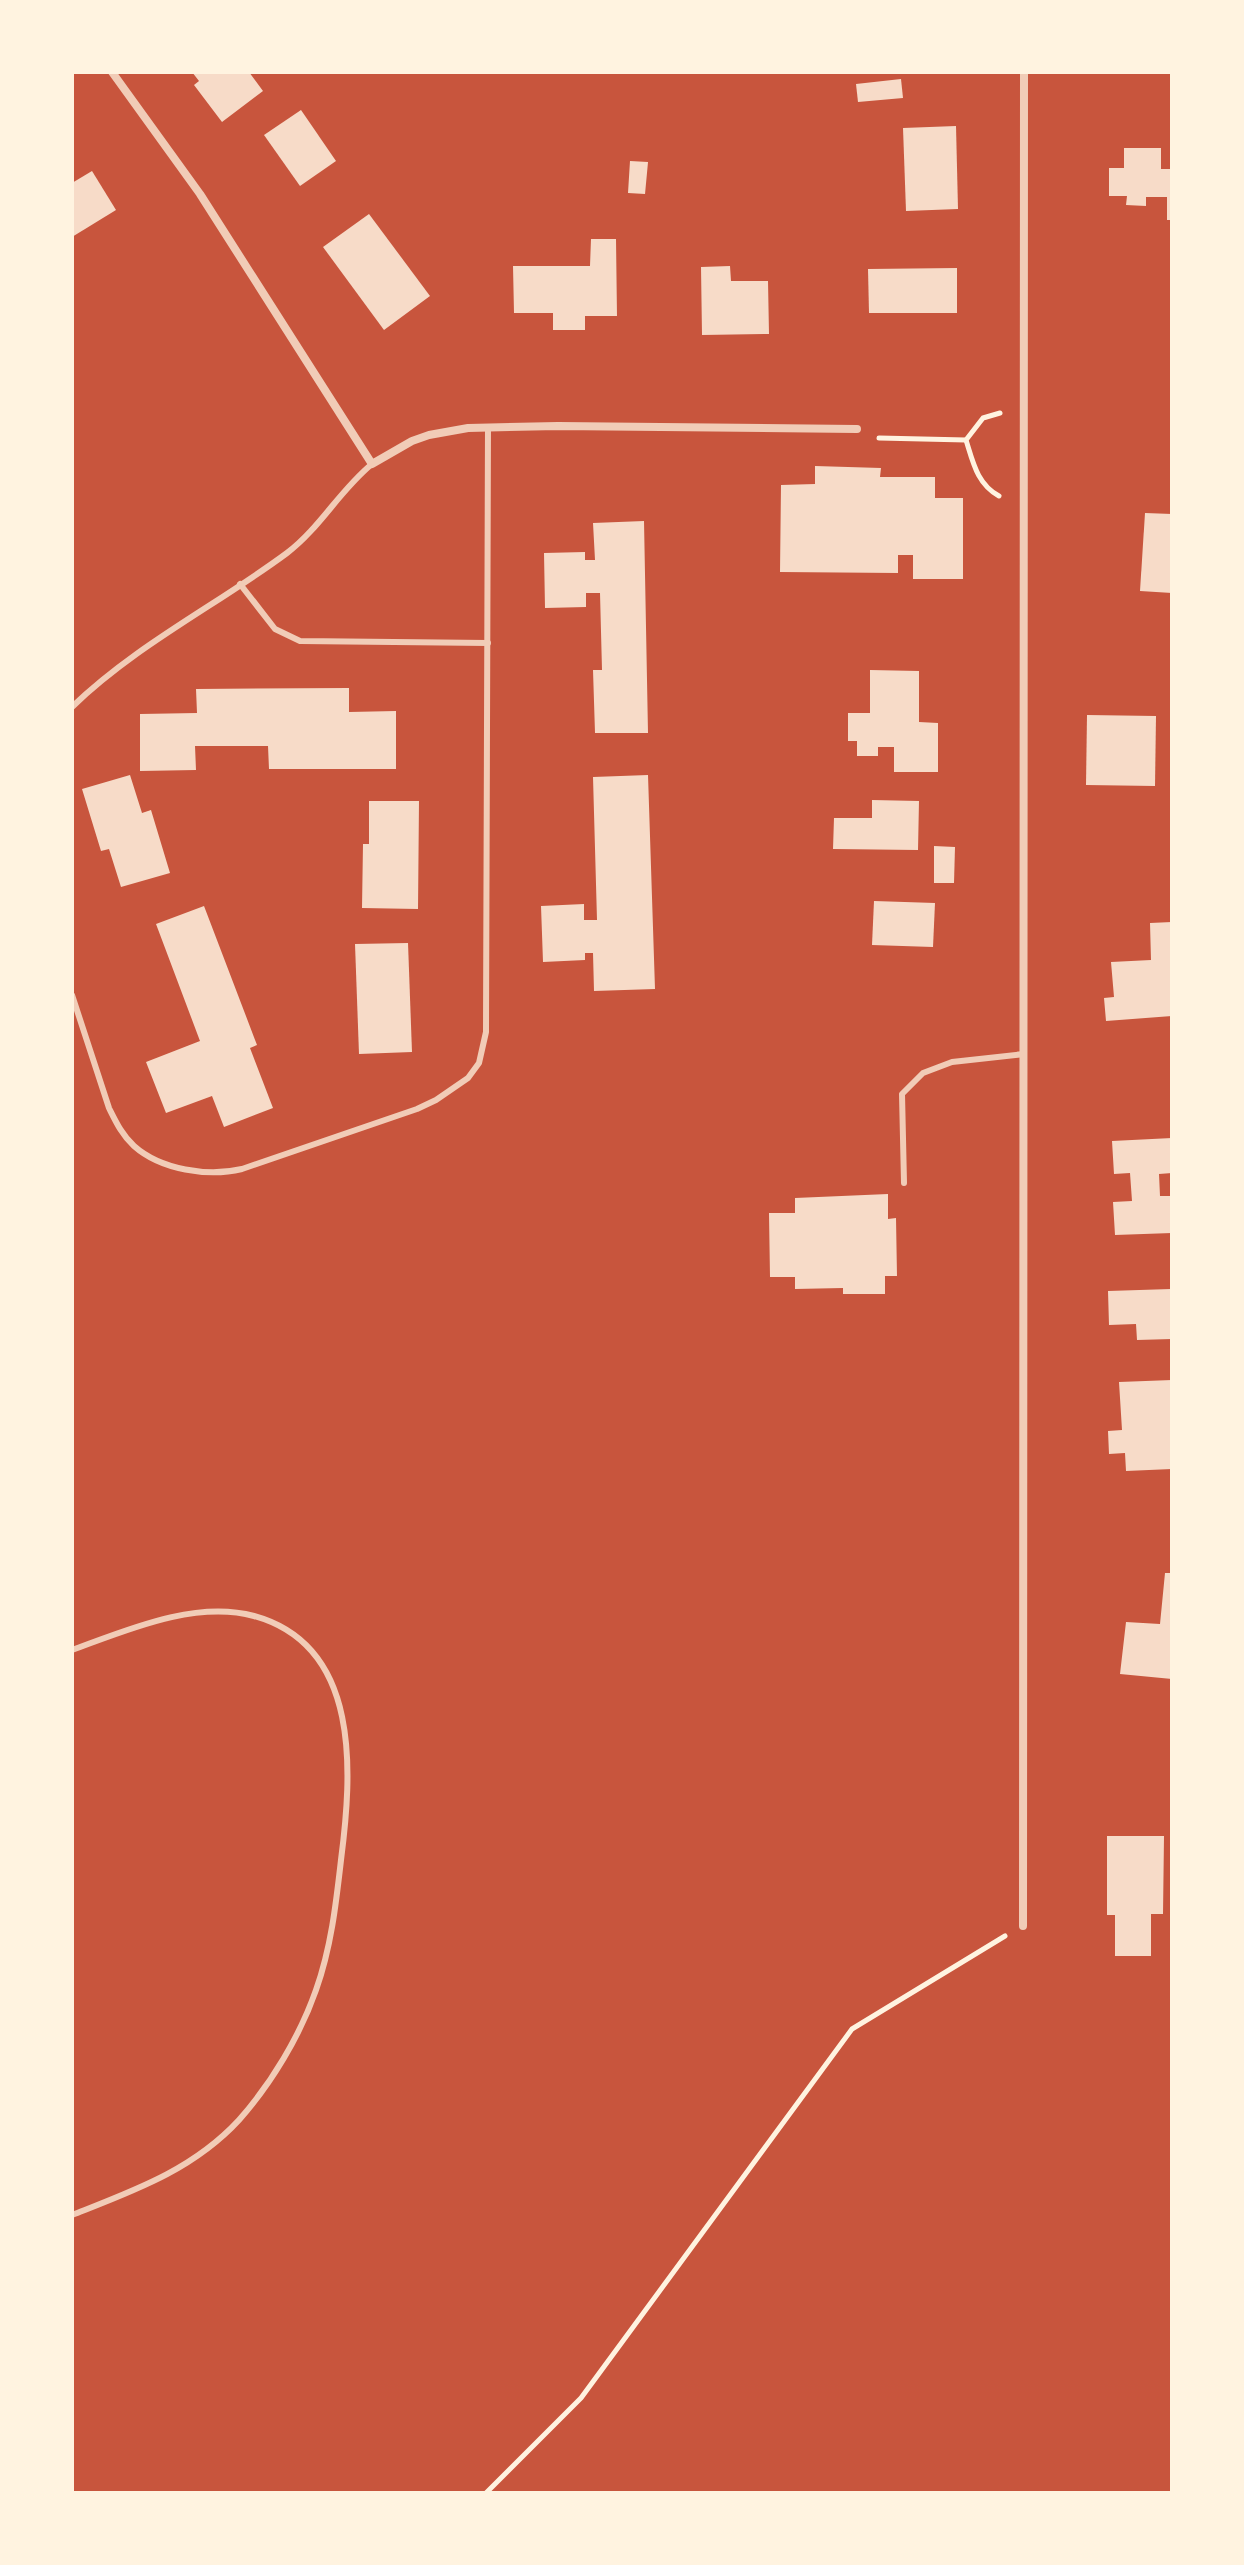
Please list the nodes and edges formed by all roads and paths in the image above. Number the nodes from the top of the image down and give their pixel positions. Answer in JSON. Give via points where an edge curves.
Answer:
{"nodes":[{"id":1,"x":112,"y":72,"type":"edge"},
{"id":2,"x":1024,"y":72,"type":"edge"},
{"id":3,"x":1024,"y":412,"type":"junction"},
{"id":4,"x":488,"y":427,"type":"junction"},
{"id":5,"x":857,"y":429,"type":"joint"},
{"id":6,"x":966,"y":440,"type":"junction"},
{"id":7,"x":372,"y":464,"type":"junction"},
{"id":8,"x":1024,"y":498,"type":"junction"},
{"id":9,"x":240,"y":584,"type":"junction"},
{"id":10,"x":488,"y":643,"type":"junction"},
{"id":11,"x":72,"y":707,"type":"edge"},
{"id":12,"x":72,"y":995,"type":"edge"},
{"id":13,"x":1024,"y":1054,"type":"junction"},
{"id":14,"x":904,"y":1183,"type":"dead end"},
{"id":15,"x":72,"y":1650,"type":"edge"},
{"id":16,"x":1023,"y":1926,"type":"joint"},
{"id":17,"x":72,"y":2215,"type":"edge"},
{"id":18,"x":486,"y":2493,"type":"edge"}],
"edges":[{"from":1,"to":7,"type":"street","via":[[200,194]]},
{"from":2,"to":3,"type":"street"},
{"from":3,"to":6,"type":"path","via":[[991,414]]},
{"from":3,"to":8,"type":"street"},
{"from":4,"to":5,"type":"street"},
{"from":4,"to":7,"type":"street","via":[[429,435]]},
{"from":4,"to":10,"type":"lane"},
{"from":5,"to":6,"type":"path","via":[[883,440]]},
{"from":6,"to":8,"type":"path","via":[[986,488],[997,496]]},
{"from":7,"to":9,"type":"lane","via":[[302,541]]},
{"from":8,"to":13,"type":"street"},
{"from":9,"to":10,"type":"lane","via":[[275,629],[300,641]]},
{"from":9,"to":11,"type":"lane"},
{"from":10,"to":12,"type":"lane","via":[[486,1032],[479,1063],[468,1078],[417,1109],[253,1165],[225,1173],[188,1170],[135,1147],[117,1124]]},
{"from":13,"to":14,"type":"lane","via":[[952,1062],[923,1073],[902,1094]]},
{"from":13,"to":16,"type":"street"},
{"from":15,"to":17,"type":"lane","via":[[148,1624],[207,1612],[233,1612],[276,1625],[306,1644],[332,1686],[346,1736],[349,1785],[328,1949],[308,2012],[277,2067],[239,2119],[202,2154],[169,2176]]},
{"from":16,"to":18,"type":"path","via":[[852,2029],[581,2398]]}]}
